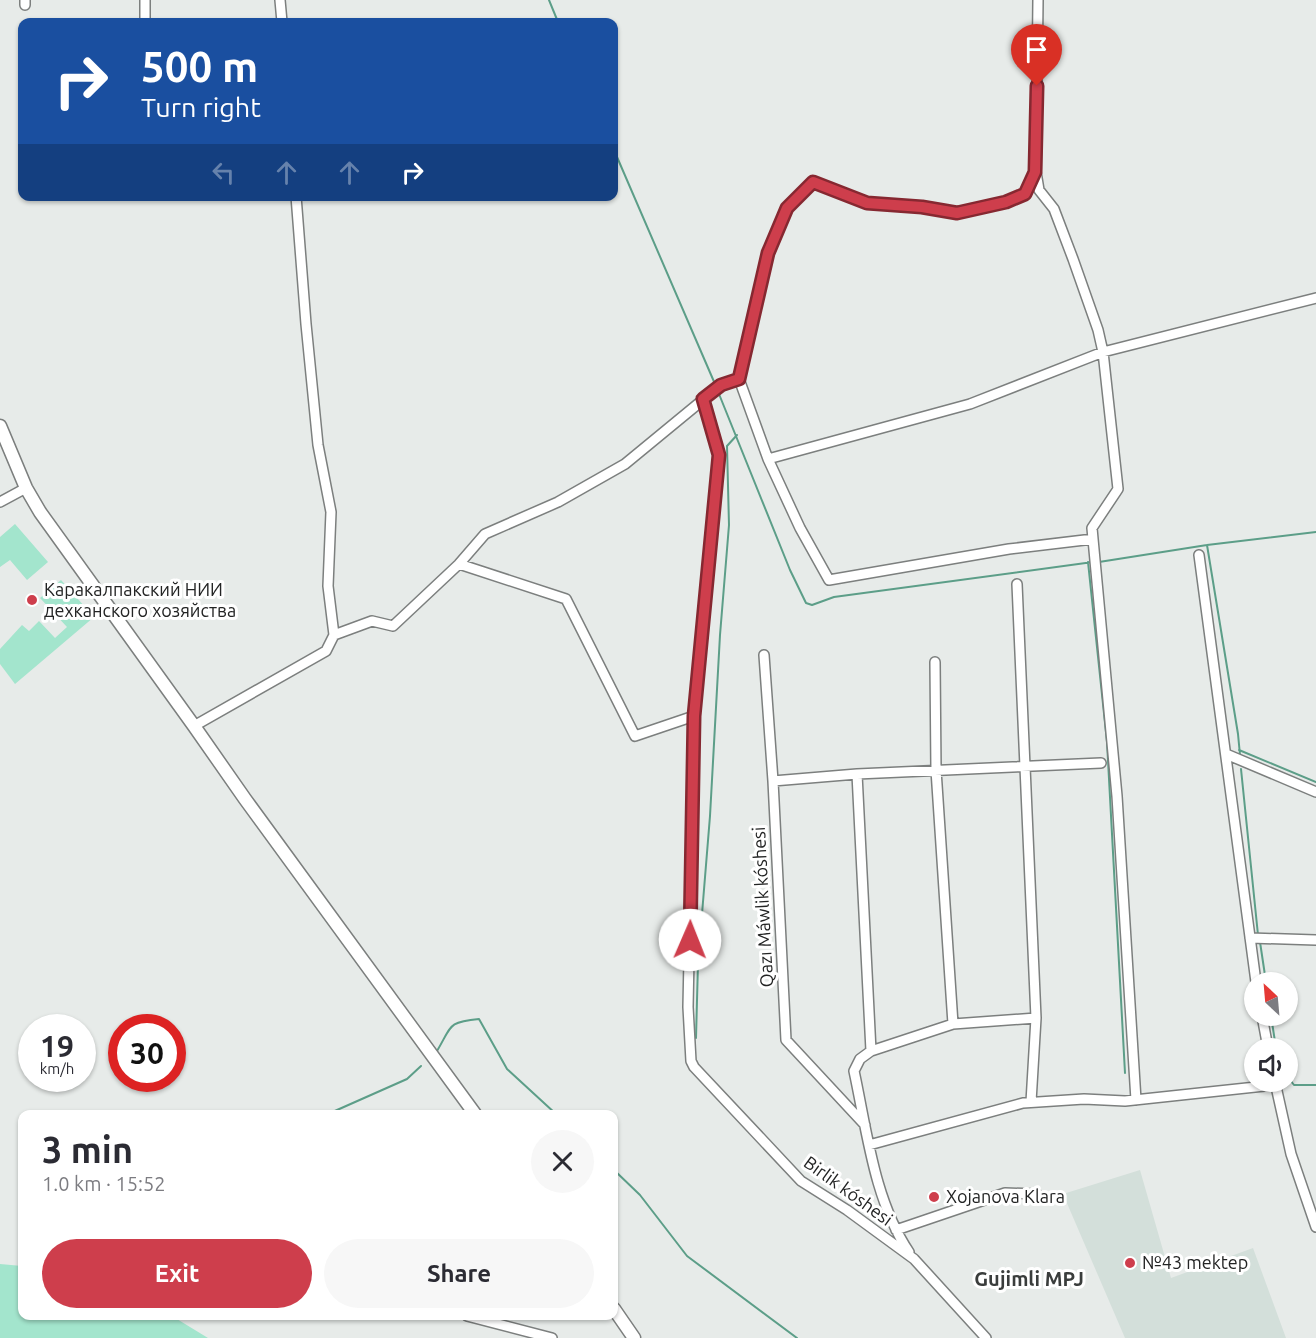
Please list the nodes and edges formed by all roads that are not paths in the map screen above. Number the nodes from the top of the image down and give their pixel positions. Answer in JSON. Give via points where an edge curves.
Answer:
{"nodes":[{"id":1,"x":145,"y":0,"type":"edge"},
{"id":2,"x":280,"y":0,"type":"edge"},
{"id":3,"x":1038,"y":0,"type":"edge"},
{"id":4,"x":145,"y":18,"type":"edge"},
{"id":5,"x":282,"y":18,"type":"edge"},
{"id":6,"x":1035,"y":172,"type":"junction"},
{"id":7,"x":296,"y":201,"type":"edge"},
{"id":8,"x":1316,"y":298,"type":"edge"},
{"id":9,"x":1103,"y":352,"type":"junction"},
{"id":10,"x":739,"y":379,"type":"junction"},
{"id":11,"x":703,"y":399,"type":"junction"},
{"id":12,"x":0,"y":426,"type":"edge"},
{"id":13,"x":768,"y":459,"type":"junction"},
{"id":14,"x":26,"y":488,"type":"junction"},
{"id":15,"x":0,"y":502,"type":"edge"},
{"id":16,"x":1093,"y":539,"type":"junction"},
{"id":17,"x":1199,"y":555,"type":"dead end"},
{"id":18,"x":459,"y":564,"type":"junction"},
{"id":19,"x":1017,"y":584,"type":"dead end"},
{"id":20,"x":334,"y":635,"type":"junction"},
{"id":21,"x":764,"y":655,"type":"dead end"},
{"id":22,"x":935,"y":662,"type":"dead end"},
{"id":23,"x":694,"y":716,"type":"junction"},
{"id":24,"x":195,"y":726,"type":"junction"},
{"id":25,"x":1226,"y":754,"type":"junction"},
{"id":26,"x":1101,"y":763,"type":"dead end"},
{"id":27,"x":1024,"y":766,"type":"junction"},
{"id":28,"x":936,"y":770,"type":"junction"},
{"id":29,"x":857,"y":774,"type":"junction"},
{"id":30,"x":773,"y":781,"type":"junction"},
{"id":31,"x":1316,"y":792,"type":"edge"},
{"id":32,"x":1250,"y":939,"type":"junction"},
{"id":33,"x":1316,"y":939,"type":"edge"},
{"id":34,"x":1255,"y":972,"type":"edge"},
{"id":35,"x":1036,"y":1018,"type":"junction"},
{"id":36,"x":953,"y":1024,"type":"junction"},
{"id":37,"x":872,"y":1051,"type":"junction"},
{"id":38,"x":1244,"y":1087,"type":"edge"},
{"id":39,"x":1277,"y":1092,"type":"edge"},
{"id":40,"x":1136,"y":1100,"type":"junction"},
{"id":41,"x":1031,"y":1102,"type":"junction"},
{"id":42,"x":471,"y":1110,"type":"edge"},
{"id":43,"x":865,"y":1126,"type":"junction"},
{"id":44,"x":869,"y":1146,"type":"junction"},
{"id":45,"x":1037,"y":1194,"type":"dead end"},
{"id":46,"x":1316,"y":1227,"type":"edge"},
{"id":47,"x":896,"y":1230,"type":"junction"},
{"id":48,"x":914,"y":1259,"type":"junction"},
{"id":49,"x":618,"y":1315,"type":"edge"},
{"id":50,"x":482,"y":1320,"type":"edge"},
{"id":51,"x":982,"y":1337,"type":"edge"},
{"id":52,"x":552,"y":1338,"type":"edge"},
{"id":53,"x":634,"y":1338,"type":"edge"}],
"edges":[{"from":1,"to":4,"type":"street"},
{"from":2,"to":5,"type":"street"},
{"from":3,"to":6,"type":"street"},
{"from":6,"to":9,"type":"street","via":[[1040,190],[1058,219]]},
{"from":6,"to":10,"type":"street","via":[[1025,194],[957,213],[867,203],[813,182],[787,208],[768,253]]},
{"from":7,"to":20,"type":"street","via":[[317,434],[331,512],[328,586]]},
{"from":8,"to":9,"type":"street"},
{"from":9,"to":13,"type":"street","via":[[970,404]]},
{"from":9,"to":16,"type":"street","via":[[1118,489],[1092,528]]},
{"from":10,"to":11,"type":"street","via":[[721,385]]},
{"from":10,"to":13,"type":"street"},
{"from":11,"to":18,"type":"street","via":[[625,464],[558,502],[485,534]]},
{"from":11,"to":23,"type":"street","via":[[719,455]]},
{"from":12,"to":14,"type":"main road"},
{"from":13,"to":16,"type":"street","via":[[829,580],[1009,549]]},
{"from":14,"to":15,"type":"street"},
{"from":14,"to":24,"type":"main road"},
{"from":16,"to":40,"type":"street","via":[[1117,796]]},
{"from":17,"to":25,"type":"street"},
{"from":18,"to":20,"type":"street","via":[[393,626],[372,621]]},
{"from":18,"to":23,"type":"street","via":[[566,598],[635,736]]},
{"from":19,"to":27,"type":"street"},
{"from":20,"to":24,"type":"street","via":[[326,651]]},
{"from":21,"to":30,"type":"street","name":"Qazı Máwlik kóshesi"},
{"from":22,"to":28,"type":"street"},
{"from":23,"to":48,"type":"street","name":"Birlik kóshesi","via":[[688,1007],[691,1061],[801,1181]]},
{"from":24,"to":42,"type":"main road"},
{"from":25,"to":31,"type":"street"},
{"from":25,"to":32,"type":"street"},
{"from":26,"to":27,"type":"street"},
{"from":27,"to":28,"type":"street"},
{"from":27,"to":35,"type":"street"},
{"from":28,"to":29,"type":"street"},
{"from":28,"to":36,"type":"street"},
{"from":29,"to":30,"type":"street"},
{"from":29,"to":37,"type":"street"},
{"from":30,"to":43,"type":"street","name":"Qazı Máwlik kóshesi","via":[[786,1040]]},
{"from":32,"to":33,"type":"street"},
{"from":32,"to":34,"type":"street"},
{"from":35,"to":36,"type":"street"},
{"from":35,"to":41,"type":"street"},
{"from":36,"to":37,"type":"street"},
{"from":37,"to":43,"type":"street","via":[[860,1059],[854,1071]]},
{"from":38,"to":40,"type":"street"},
{"from":39,"to":46,"type":"street"},
{"from":40,"to":41,"type":"street"},
{"from":41,"to":44,"type":"street"},
{"from":43,"to":44,"type":"street"},
{"from":44,"to":47,"type":"street"},
{"from":45,"to":47,"type":"street","via":[[1005,1193]]},
{"from":47,"to":48,"type":"street"},
{"from":48,"to":51,"type":"street","name":"Birlik kóshesi"},
{"from":49,"to":53,"type":"main road"},
{"from":50,"to":52,"type":"street"}]}
